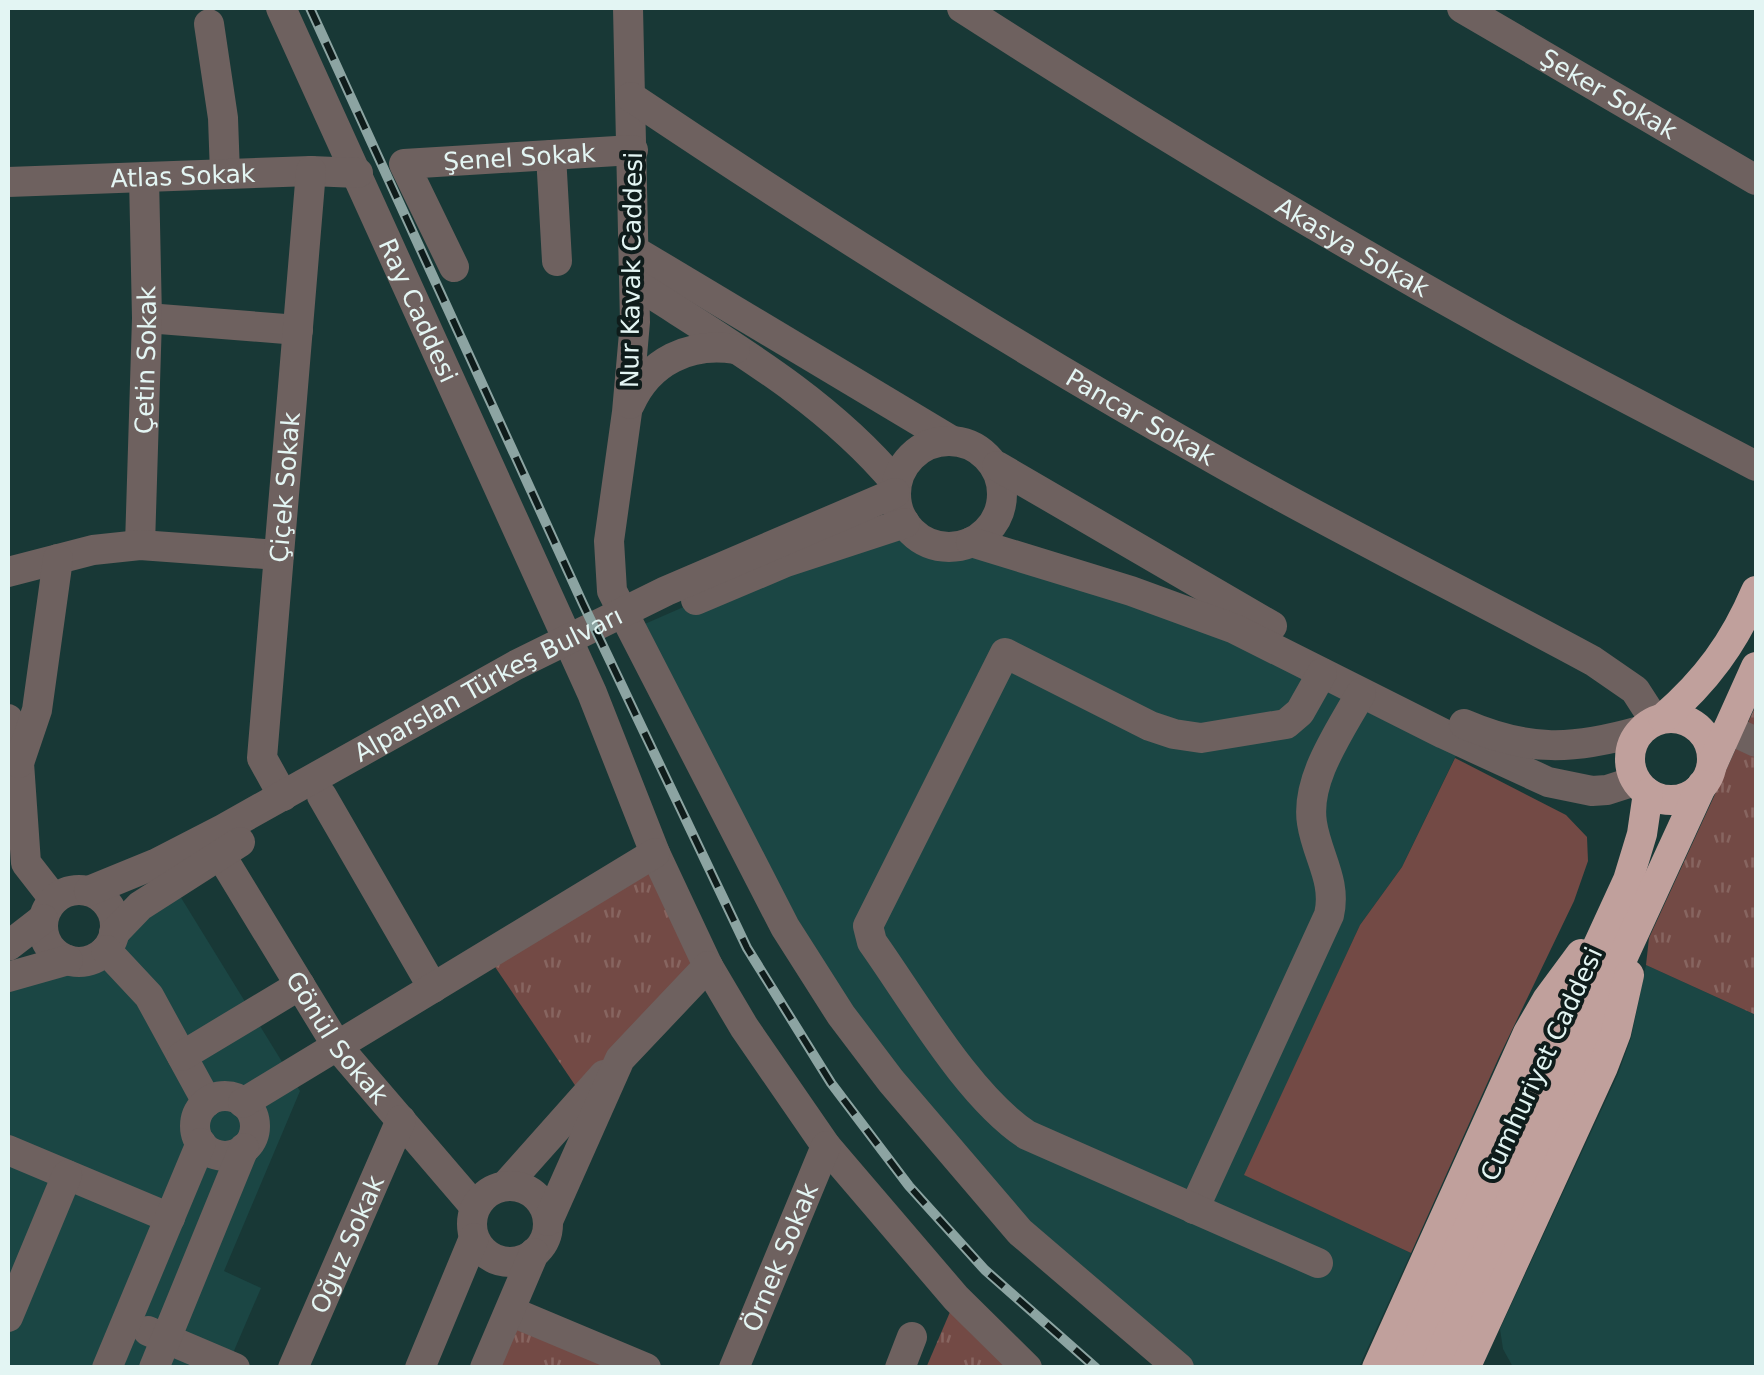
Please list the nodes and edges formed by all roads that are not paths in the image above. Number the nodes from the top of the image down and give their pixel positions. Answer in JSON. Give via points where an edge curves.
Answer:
{"nodes":[{"id":1,"x":281,"y":8,"type":"edge"},
{"id":2,"x":628,"y":8,"type":"edge"},
{"id":3,"x":962,"y":8,"type":"edge"},
{"id":4,"x":1462,"y":8,"type":"edge"},
{"id":5,"x":209,"y":24,"type":"dead end"},
{"id":6,"x":631,"y":97,"type":"junction"},
{"id":7,"x":633,"y":150,"type":"junction"},
{"id":8,"x":551,"y":155,"type":"junction"},
{"id":9,"x":311,"y":171,"type":"junction"},
{"id":10,"x":358,"y":173,"type":"junction"},
{"id":11,"x":225,"y":174,"type":"junction"},
{"id":12,"x":144,"y":177,"type":"junction"},
{"id":13,"x":1756,"y":180,"type":"edge"},
{"id":14,"x":8,"y":182,"type":"edge"},
{"id":15,"x":636,"y":251,"type":"junction"},
{"id":16,"x":558,"y":261,"type":"dead end"},
{"id":17,"x":454,"y":267,"type":"dead end"},
{"id":18,"x":636,"y":284,"type":"junction"},
{"id":19,"x":147,"y":318,"type":"junction"},
{"id":20,"x":298,"y":330,"type":"junction"},
{"id":21,"x":738,"y":350,"type":"junction"},
{"id":22,"x":627,"y":412,"type":"junction"},
{"id":23,"x":950,"y":438,"type":"junction"},
{"id":24,"x":997,"y":466,"type":"junction"},
{"id":25,"x":1756,"y":466,"type":"edge"},
{"id":26,"x":896,"y":488,"type":"junction"},
{"id":27,"x":904,"y":524,"type":"junction"},
{"id":28,"x":970,"y":542,"type":"junction"},
{"id":29,"x":140,"y":545,"type":"junction"},
{"id":30,"x":279,"y":555,"type":"junction"},
{"id":31,"x":58,"y":559,"type":"junction"},
{"id":32,"x":8,"y":572,"type":"edge"},
{"id":33,"x":1756,"y":592,"type":"edge"},
{"id":34,"x":631,"y":630,"type":"junction"},
{"id":35,"x":1756,"y":667,"type":"edge"},
{"id":36,"x":1322,"y":673,"type":"junction"},
{"id":37,"x":1361,"y":692,"type":"junction"},
{"id":38,"x":8,"y":718,"type":"edge"},
{"id":39,"x":1653,"y":723,"type":"junction"},
{"id":40,"x":1728,"y":729,"type":"junction"},
{"id":41,"x":1756,"y":742,"type":"edge"},
{"id":42,"x":20,"y":763,"type":"junction"},
{"id":43,"x":1707,"y":775,"type":"junction"},
{"id":44,"x":1642,"y":787,"type":"junction"},
{"id":45,"x":282,"y":796,"type":"junction"},
{"id":46,"x":322,"y":796,"type":"junction"},
{"id":47,"x":655,"y":853,"type":"junction"},
{"id":48,"x":220,"y":854,"type":"junction"},
{"id":49,"x":17,"y":859,"type":"edge"},
{"id":50,"x":89,"y":891,"type":"junction"},
{"id":51,"x":49,"y":909,"type":"junction"},
{"id":52,"x":1620,"y":931,"type":"junction"},
{"id":53,"x":110,"y":942,"type":"junction"},
{"id":54,"x":8,"y":946,"type":"edge"},
{"id":55,"x":68,"y":960,"type":"junction"},
{"id":56,"x":708,"y":966,"type":"junction"},
{"id":57,"x":8,"y":977,"type":"edge"},
{"id":58,"x":300,"y":985,"type":"junction"},
{"id":59,"x":433,"y":988,"type":"junction"},
{"id":60,"x":337,"y":1046,"type":"junction"},
{"id":61,"x":182,"y":1056,"type":"junction"},
{"id":62,"x":620,"y":1059,"type":"junction"},
{"id":63,"x":207,"y":1102,"type":"junction"},
{"id":64,"x":243,"y":1103,"type":"junction"},
{"id":65,"x":401,"y":1120,"type":"junction"},
{"id":66,"x":200,"y":1142,"type":"junction"},
{"id":67,"x":826,"y":1146,"type":"junction"},
{"id":68,"x":244,"y":1148,"type":"junction"},
{"id":69,"x":8,"y":1150,"type":"edge"},
{"id":70,"x":67,"y":1175,"type":"junction"},
{"id":71,"x":506,"y":1185,"type":"junction"},
{"id":72,"x":475,"y":1207,"type":"junction"},
{"id":73,"x":1194,"y":1209,"type":"junction"},
{"id":74,"x":170,"y":1218,"type":"junction"},
{"id":75,"x":548,"y":1222,"type":"junction"},
{"id":76,"x":474,"y":1238,"type":"junction"},
{"id":77,"x":534,"y":1253,"type":"junction"},
{"id":78,"x":1318,"y":1263,"type":"dead end"},
{"id":79,"x":510,"y":1311,"type":"junction"},
{"id":80,"x":8,"y":1318,"type":"edge"},
{"id":81,"x":126,"y":1322,"type":"junction"},
{"id":82,"x":912,"y":1337,"type":"dead end"},
{"id":83,"x":166,"y":1338,"type":"junction"},
{"id":84,"x":1476,"y":1359,"type":"edge"},
{"id":85,"x":107,"y":1368,"type":"edge"},
{"id":86,"x":154,"y":1368,"type":"edge"},
{"id":87,"x":235,"y":1368,"type":"edge"},
{"id":88,"x":293,"y":1368,"type":"edge"},
{"id":89,"x":420,"y":1368,"type":"edge"},
{"id":90,"x":485,"y":1368,"type":"edge"},
{"id":91,"x":646,"y":1368,"type":"edge"},
{"id":92,"x":734,"y":1368,"type":"edge"},
{"id":93,"x":900,"y":1368,"type":"edge"},
{"id":94,"x":1028,"y":1368,"type":"edge"},
{"id":95,"x":1179,"y":1368,"type":"edge"},
{"id":96,"x":1377,"y":1368,"type":"edge"},
{"id":97,"x":1404,"y":1368,"type":"edge"},
{"id":98,"x":1434,"y":1368,"type":"edge"}],
"edges":[{"from":1,"to":10,"type":"street","name":"Ray Caddesi"},
{"from":2,"to":6,"type":"street","name":"Nur Kavak Caddesi"},
{"from":3,"to":25,"type":"street","name":"Akasya Sokak","via":[[1324,231]]},
{"from":4,"to":13,"type":"street","name":"Şeker Sokak"},
{"from":5,"to":11,"type":"street"},
{"from":6,"to":7,"type":"street","name":"Nur Kavak Caddesi"},
{"from":6,"to":39,"type":"street","name":"Pancar Sokak","via":[[832,232],[1078,382],[1606,669],[1635,690]]},
{"from":7,"to":8,"type":"street","name":"Şenel Sokak"},
{"from":7,"to":15,"type":"street","name":"Nur Kavak Caddesi"},
{"from":8,"to":16,"type":"street"},
{"from":8,"to":17,"type":"street","name":"Şenel Sokak","via":[[404,164]]},
{"from":9,"to":10,"type":"street","name":"Atlas Sokak"},
{"from":9,"to":11,"type":"street","name":"Atlas Sokak"},
{"from":9,"to":20,"type":"street","name":"Çiçek Sokak"},
{"from":10,"to":47,"type":"street","name":"Ray Caddesi","via":[[592,692]]},
{"from":11,"to":12,"type":"street","name":"Atlas Sokak"},
{"from":12,"to":14,"type":"street","name":"Atlas Sokak"},
{"from":12,"to":19,"type":"street","name":"Çetin Sokak"},
{"from":15,"to":18,"type":"street","name":"Nur Kavak Caddesi"},
{"from":15,"to":23,"type":"street"},
{"from":18,"to":21,"type":"street"},
{"from":18,"to":22,"type":"street","name":"Nur Kavak Caddesi"},
{"from":19,"to":20,"type":"street"},
{"from":19,"to":29,"type":"street","name":"Çetin Sokak"},
{"from":20,"to":30,"type":"street","name":"Çiçek Sokak"},
{"from":21,"to":22,"type":"street","via":[[718,346],[679,354],[646,377]]},
{"from":21,"to":26,"type":"street","via":[[844,428]]},
{"from":22,"to":34,"type":"street","name":"Nur Kavak Caddesi","via":[[609,541],[612,591]]},
{"from":23,"to":24,"type":"street"},
{"from":23,"to":26,"type":"street","via":[[915,451]]},
{"from":24,"to":28,"type":"street","via":[[1004,496],[999,515]]},
{"from":24,"to":39,"type":"street","via":[[1244,612],[1482,732],[1555,748]]},
{"from":26,"to":27,"type":"street"},
{"from":26,"to":45,"type":"street","name":"Alparslan Türkeş Bulvarı","via":[[550,648]]},
{"from":27,"to":28,"type":"street","via":[[939,546]]},
{"from":27,"to":34,"type":"street","name":"Alparslan Türkeş Bulvarı","via":[[786,562]]},
{"from":28,"to":36,"type":"street","via":[[1234,629]]},
{"from":29,"to":30,"type":"street"},
{"from":29,"to":31,"type":"street"},
{"from":30,"to":45,"type":"street","name":"Çiçek Sokak","via":[[262,758]]},
{"from":31,"to":32,"type":"street"},
{"from":31,"to":42,"type":"street","via":[[37,710]]},
{"from":33,"to":39,"type":"highway","via":[[1718,663]]},
{"from":34,"to":46,"type":"street","name":"Alparslan Türkeş Bulvarı"},
{"from":34,"to":95,"type":"street","via":[[785,926],[840,1015],[1020,1232]]},
{"from":35,"to":40,"type":"highway","name":"Cumhuriyet Caddesi"},
{"from":36,"to":37,"type":"street"},
{"from":36,"to":73,"type":"street","via":[[1286,724],[1201,738],[1160,730],[1005,653],[869,919],[872,942],[994,1110],[1027,1135]]},
{"from":37,"to":44,"type":"street","via":[[1548,782],[1592,791]]},
{"from":37,"to":73,"type":"street","via":[[1312,803],[1312,826],[1332,892],[1329,915]]},
{"from":38,"to":42,"type":"street"},
{"from":39,"to":43,"type":"highway","via":[[1681,718],[1696,726],[1708,739]]},
{"from":39,"to":44,"type":"highway","name":"Cumhuriyet Caddesi","via":[[1630,755]]},
{"from":40,"to":41,"type":"street"},
{"from":40,"to":43,"type":"highway","name":"Cumhuriyet Caddesi"},
{"from":42,"to":49,"type":"street"},
{"from":43,"to":44,"type":"highway","via":[[1681,799],[1664,800]]},
{"from":43,"to":52,"type":"highway","name":"Cumhuriyet Caddesi"},
{"from":44,"to":52,"type":"highway","name":"Cumhuriyet Caddesi","via":[[1637,856]]},
{"from":45,"to":50,"type":"street","name":"Alparslan Türkeş Bulvarı","via":[[156,864]]},
{"from":46,"to":48,"type":"street","name":"Alparslan Türkeş Bulvarı"},
{"from":46,"to":59,"type":"street"},
{"from":47,"to":56,"type":"street","name":"Ray Caddesi"},
{"from":47,"to":59,"type":"street"},
{"from":48,"to":53,"type":"street","name":"Alparslan Türkeş Bulvarı","via":[[140,906]]},
{"from":48,"to":58,"type":"street","name":"Gönül Sokak"},
{"from":49,"to":51,"type":"street"},
{"from":50,"to":51,"type":"street","via":[[71,891]]},
{"from":50,"to":53,"type":"street","via":[[108,905],[115,922]]},
{"from":51,"to":54,"type":"street"},
{"from":51,"to":55,"type":"street","via":[[44,934]]},
{"from":52,"to":84,"type":"highway","via":[[1622,1004],[1603,1067]]},
{"from":52,"to":96,"type":"highway","via":[[1564,975],[1528,1032]]},
{"from":52,"to":97,"type":"highway","name":"Cumhuriyet Caddesi"},
{"from":52,"to":98,"type":"highway","name":"Cumhuriyet Caddesi"},
{"from":53,"to":55,"type":"street","via":[[88,960]]},
{"from":53,"to":61,"type":"street"},
{"from":55,"to":57,"type":"street"},
{"from":56,"to":62,"type":"street"},
{"from":56,"to":67,"type":"street","name":"Ray Caddesi"},
{"from":58,"to":60,"type":"street","name":"Gönül Sokak"},
{"from":58,"to":61,"type":"street"},
{"from":59,"to":60,"type":"street"},
{"from":60,"to":64,"type":"street"},
{"from":60,"to":65,"type":"street","name":"Gönül Sokak"},
{"from":61,"to":63,"type":"street"},
{"from":62,"to":71,"type":"street"},
{"from":62,"to":75,"type":"street"},
{"from":63,"to":64,"type":"street","via":[[223,1096]]},
{"from":63,"to":66,"type":"street","via":[[196,1121]]},
{"from":64,"to":68,"type":"street","via":[[254,1124]]},
{"from":65,"to":72,"type":"street","name":"Gönül Sokak"},
{"from":65,"to":88,"type":"street","name":"Oğuz Sokak"},
{"from":66,"to":68,"type":"street","via":[[221,1156]]},
{"from":66,"to":74,"type":"street"},
{"from":67,"to":92,"type":"street","name":"Örnek Sokak"},
{"from":67,"to":94,"type":"street","name":"Ray Caddesi","via":[[956,1298]]},
{"from":68,"to":83,"type":"street"},
{"from":69,"to":70,"type":"street"},
{"from":70,"to":74,"type":"street"},
{"from":70,"to":80,"type":"street"},
{"from":71,"to":72,"type":"street","via":[[484,1194]]},
{"from":71,"to":75,"type":"street","via":[[534,1194]]},
{"from":72,"to":76,"type":"street"},
{"from":73,"to":78,"type":"street"},
{"from":74,"to":81,"type":"street"},
{"from":75,"to":77,"type":"street"},
{"from":76,"to":77,"type":"street","via":[[504,1262]]},
{"from":76,"to":89,"type":"street"},
{"from":77,"to":79,"type":"street"},
{"from":79,"to":90,"type":"street"},
{"from":79,"to":91,"type":"street"},
{"from":81,"to":83,"type":"street"},
{"from":81,"to":85,"type":"street"},
{"from":82,"to":93,"type":"street"},
{"from":83,"to":86,"type":"street"},
{"from":83,"to":87,"type":"street"}]}
